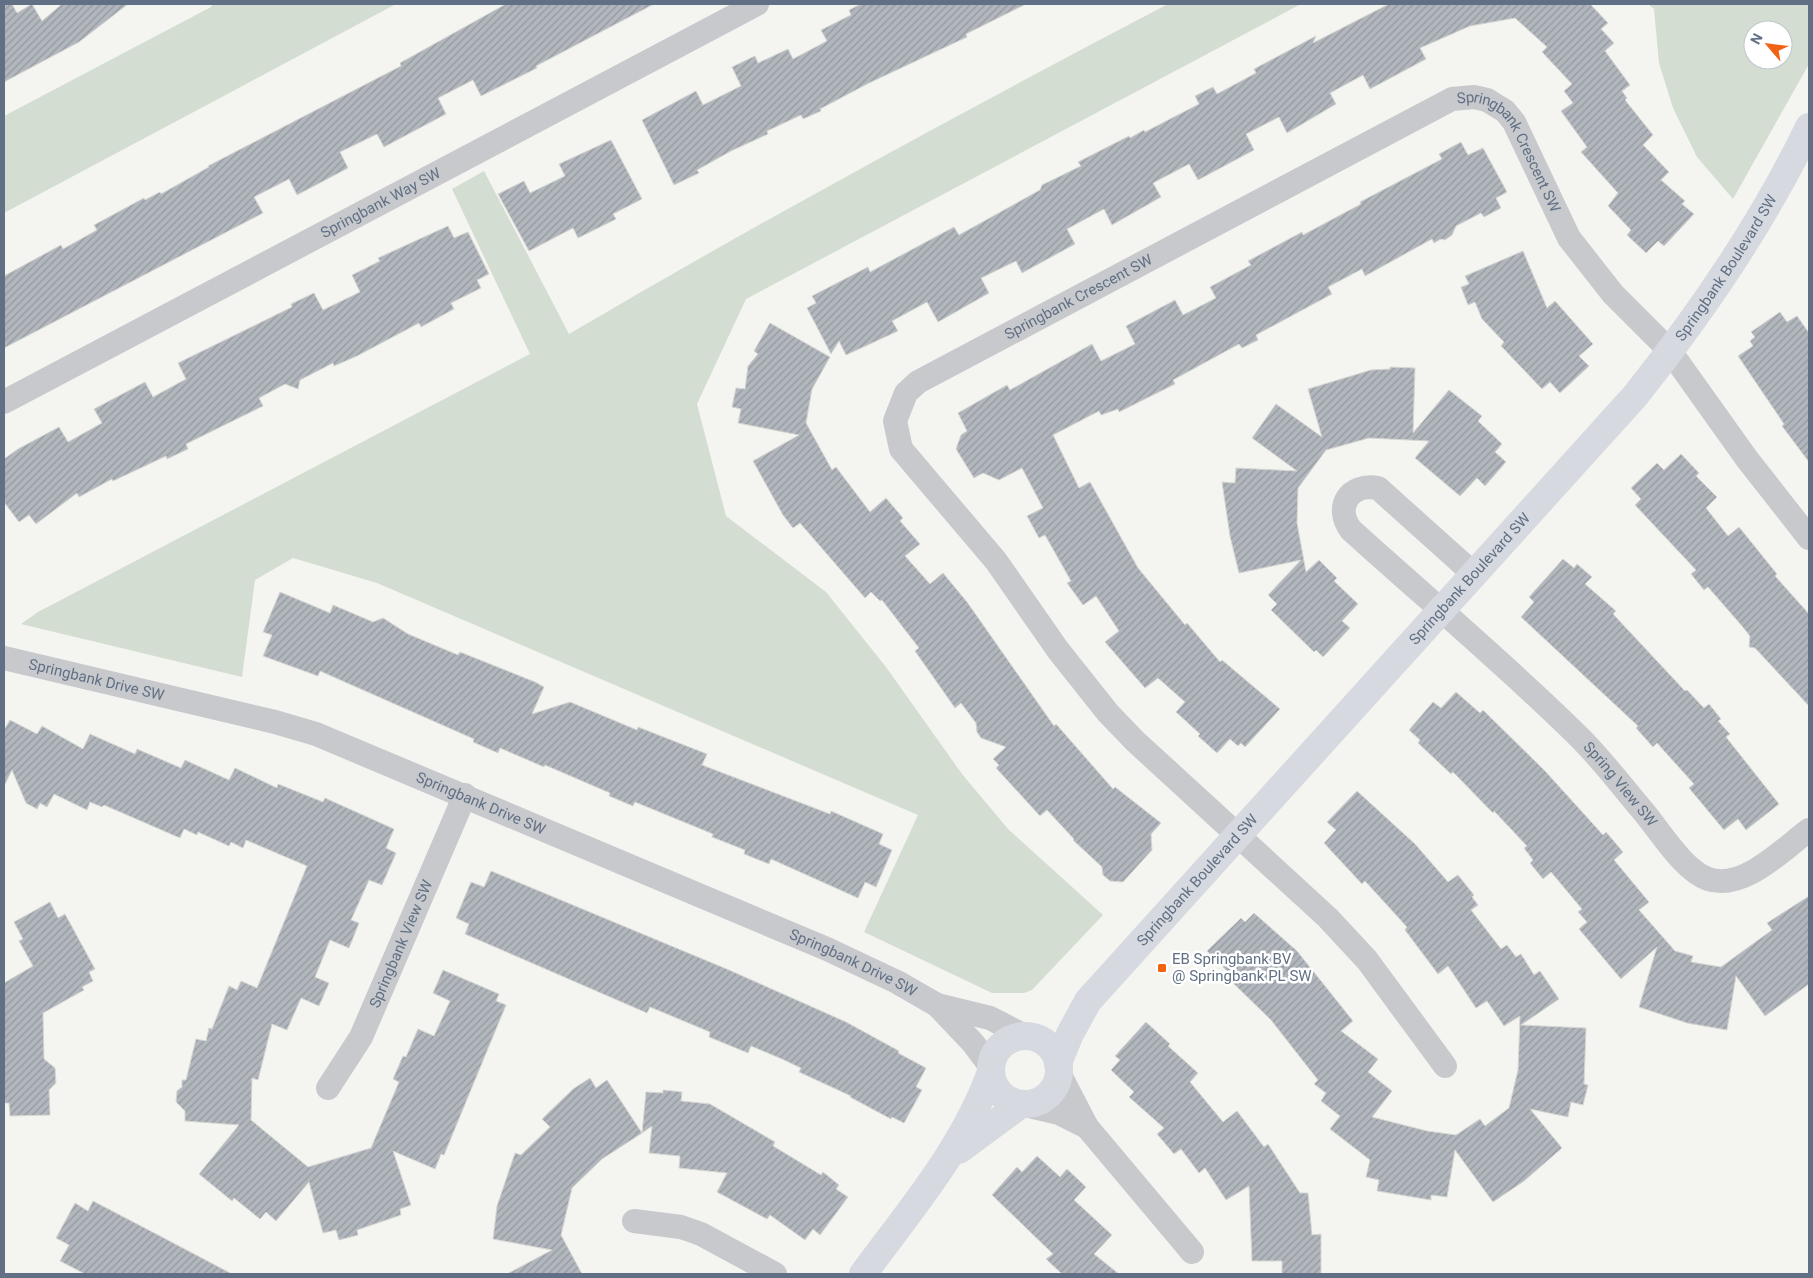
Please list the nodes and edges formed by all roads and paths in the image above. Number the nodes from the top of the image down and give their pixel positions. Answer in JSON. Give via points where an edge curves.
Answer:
{"nodes":[{"id":1,"x":757,"y":4,"type":"edge"},
{"id":2,"x":1809,"y":127,"type":"edge"},
{"id":3,"x":1670,"y":351,"type":"junction"},
{"id":4,"x":4,"y":402,"type":"edge"},
{"id":5,"x":1809,"y":538,"type":"edge"},
{"id":6,"x":1475,"y":575,"type":"junction"},
{"id":7,"x":1442,"y":612,"type":"junction"},
{"id":8,"x":4,"y":658,"type":"edge"},
{"id":9,"x":465,"y":795,"type":"junction"},
{"id":10,"x":1809,"y":830,"type":"edge"},
{"id":11,"x":1240,"y":835,"type":"junction"},
{"id":12,"x":1088,"y":1001,"type":"junction"},
{"id":13,"x":937,"y":1005,"type":"junction"},
{"id":14,"x":1028,"y":1036,"type":"junction"},
{"id":15,"x":1445,"y":1066,"type":"dead end"},
{"id":16,"x":1059,"y":1068,"type":"junction"},
{"id":17,"x":990,"y":1070,"type":"junction"},
{"id":18,"x":328,"y":1088,"type":"dead end"},
{"id":19,"x":1023,"y":1105,"type":"junction"},
{"id":20,"x":1087,"y":1127,"type":"junction"},
{"id":21,"x":950,"y":1157,"type":"junction"},
{"id":22,"x":634,"y":1221,"type":"dead end"},
{"id":23,"x":1192,"y":1252,"type":"dead end"},
{"id":24,"x":775,"y":1274,"type":"edge"},
{"id":25,"x":863,"y":1274,"type":"edge"}],
"edges":[{"from":1,"to":4,"type":"street","name":"Springbank Way SW"},
{"from":2,"to":3,"type":"street","name":"Springbank Boulevard SW","via":[[1730,265]]},
{"from":3,"to":5,"type":"street","via":[[1747,459]]},
{"from":3,"to":6,"type":"street","name":"Springbank Boulevard SW","via":[[1599,438]]},
{"from":3,"to":11,"type":"street","name":"Springbank Crescent SW","via":[[1614,294],[1569,238],[1514,122],[1505,111],[1487,100],[1462,96],[918,382],[906,393],[895,421],[901,449],[996,561],[1058,650],[1108,713]]},
{"from":6,"to":7,"type":"street","name":"Springbank Boulevard SW"},
{"from":6,"to":7,"type":"street","name":"Spring View SW","via":[[1378,488],[1368,486],[1350,494],[1343,512],[1351,530]]},
{"from":7,"to":10,"type":"street","name":"Spring View SW","via":[[1578,735],[1681,858],[1707,878],[1722,882],[1744,878]]},
{"from":7,"to":11,"type":"street","name":"Springbank Boulevard SW"},
{"from":8,"to":9,"type":"street","name":"Springbank Drive SW","via":[[316,734]]},
{"from":9,"to":13,"type":"street","name":"Springbank Drive SW","via":[[827,949]]},
{"from":9,"to":18,"type":"street","name":"Springbank View SW","via":[[361,1037]]},
{"from":11,"to":12,"type":"street","name":"Springbank Boulevard SW"},
{"from":11,"to":15,"type":"street","name":"Springbank Crescent SW","via":[[1328,918],[1367,960]]},
{"from":12,"to":14,"type":"street","name":"Springbank Boulevard SW"},
{"from":12,"to":16,"type":"street","name":"Springbank Boulevard SW"},
{"from":13,"to":14,"type":"street","name":"Springbank Drive SW","via":[[990,1018]]},
{"from":13,"to":17,"type":"street","name":"Springbank Drive SW","via":[[973,1043]]},
{"from":14,"to":16,"type":"street","via":[[1051,1048]]},
{"from":14,"to":17,"type":"street","via":[[1003,1043],[992,1058]]},
{"from":16,"to":19,"type":"street","via":[[1052,1092],[1044,1099]]},
{"from":16,"to":20,"type":"street"},
{"from":17,"to":19,"type":"street","via":[[992,1082],[1003,1097]]},
{"from":17,"to":21,"type":"street","via":[[980,1102]]},
{"from":19,"to":20,"type":"street","via":[[1058,1113]]},
{"from":19,"to":21,"type":"street"},
{"from":20,"to":23,"type":"street"},
{"from":21,"to":25,"type":"street"},
{"from":22,"to":24,"type":"street","via":[[681,1227],[701,1234]]}]}
